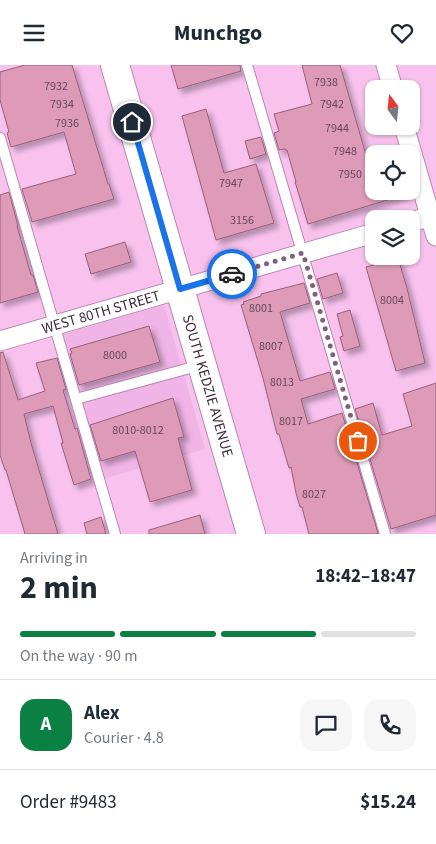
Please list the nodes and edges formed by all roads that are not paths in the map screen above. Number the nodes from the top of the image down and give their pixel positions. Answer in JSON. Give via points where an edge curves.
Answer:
{"nodes":[{"id":1,"x":115,"y":65,"type":"edge"},
{"id":2,"x":247,"y":65,"type":"edge"},
{"id":3,"x":386,"y":65,"type":"edge"},
{"id":4,"x":390,"y":80,"type":"edge"},
{"id":5,"x":407,"y":135,"type":"edge"},
{"id":6,"x":0,"y":138,"type":"edge"},
{"id":7,"x":433,"y":215,"type":"edge"},
{"id":8,"x":420,"y":219,"type":"edge"},
{"id":9,"x":365,"y":236,"type":"edge"},
{"id":10,"x":436,"y":236,"type":"edge"},
{"id":11,"x":303,"y":253,"type":"junction"},
{"id":12,"x":180,"y":289,"type":"junction"},
{"id":13,"x":54,"y":325,"type":"junction"},
{"id":14,"x":0,"y":341,"type":"edge"},
{"id":15,"x":202,"y":364,"type":"junction"},
{"id":16,"x":76,"y":399,"type":"junction"},
{"id":17,"x":115,"y":534,"type":"edge"},
{"id":18,"x":251,"y":534,"type":"edge"},
{"id":19,"x":386,"y":534,"type":"edge"}],
"edges":[{"from":1,"to":12,"type":"main road","name":"SOUTH KEDZIE AVENUE"},
{"from":2,"to":11,"type":"lane"},
{"from":3,"to":4,"type":"street"},
{"from":5,"to":7,"type":"street"},
{"from":6,"to":13,"type":"lane"},
{"from":7,"to":8,"type":"street"},
{"from":7,"to":10,"type":"street"},
{"from":9,"to":11,"type":"street","name":"WEST 80TH STREET"},
{"from":11,"to":12,"type":"street","name":"WEST 80TH STREET"},
{"from":11,"to":19,"type":"lane"},
{"from":12,"to":13,"type":"street","name":"WEST 80TH STREET"},
{"from":12,"to":15,"type":"main road","name":"SOUTH KEDZIE AVENUE"},
{"from":13,"to":14,"type":"street","name":"WEST 80TH STREET"},
{"from":13,"to":16,"type":"lane"},
{"from":15,"to":16,"type":"lane"},
{"from":15,"to":18,"type":"main road","name":"SOUTH KEDZIE AVENUE"},
{"from":16,"to":17,"type":"lane"}]}
